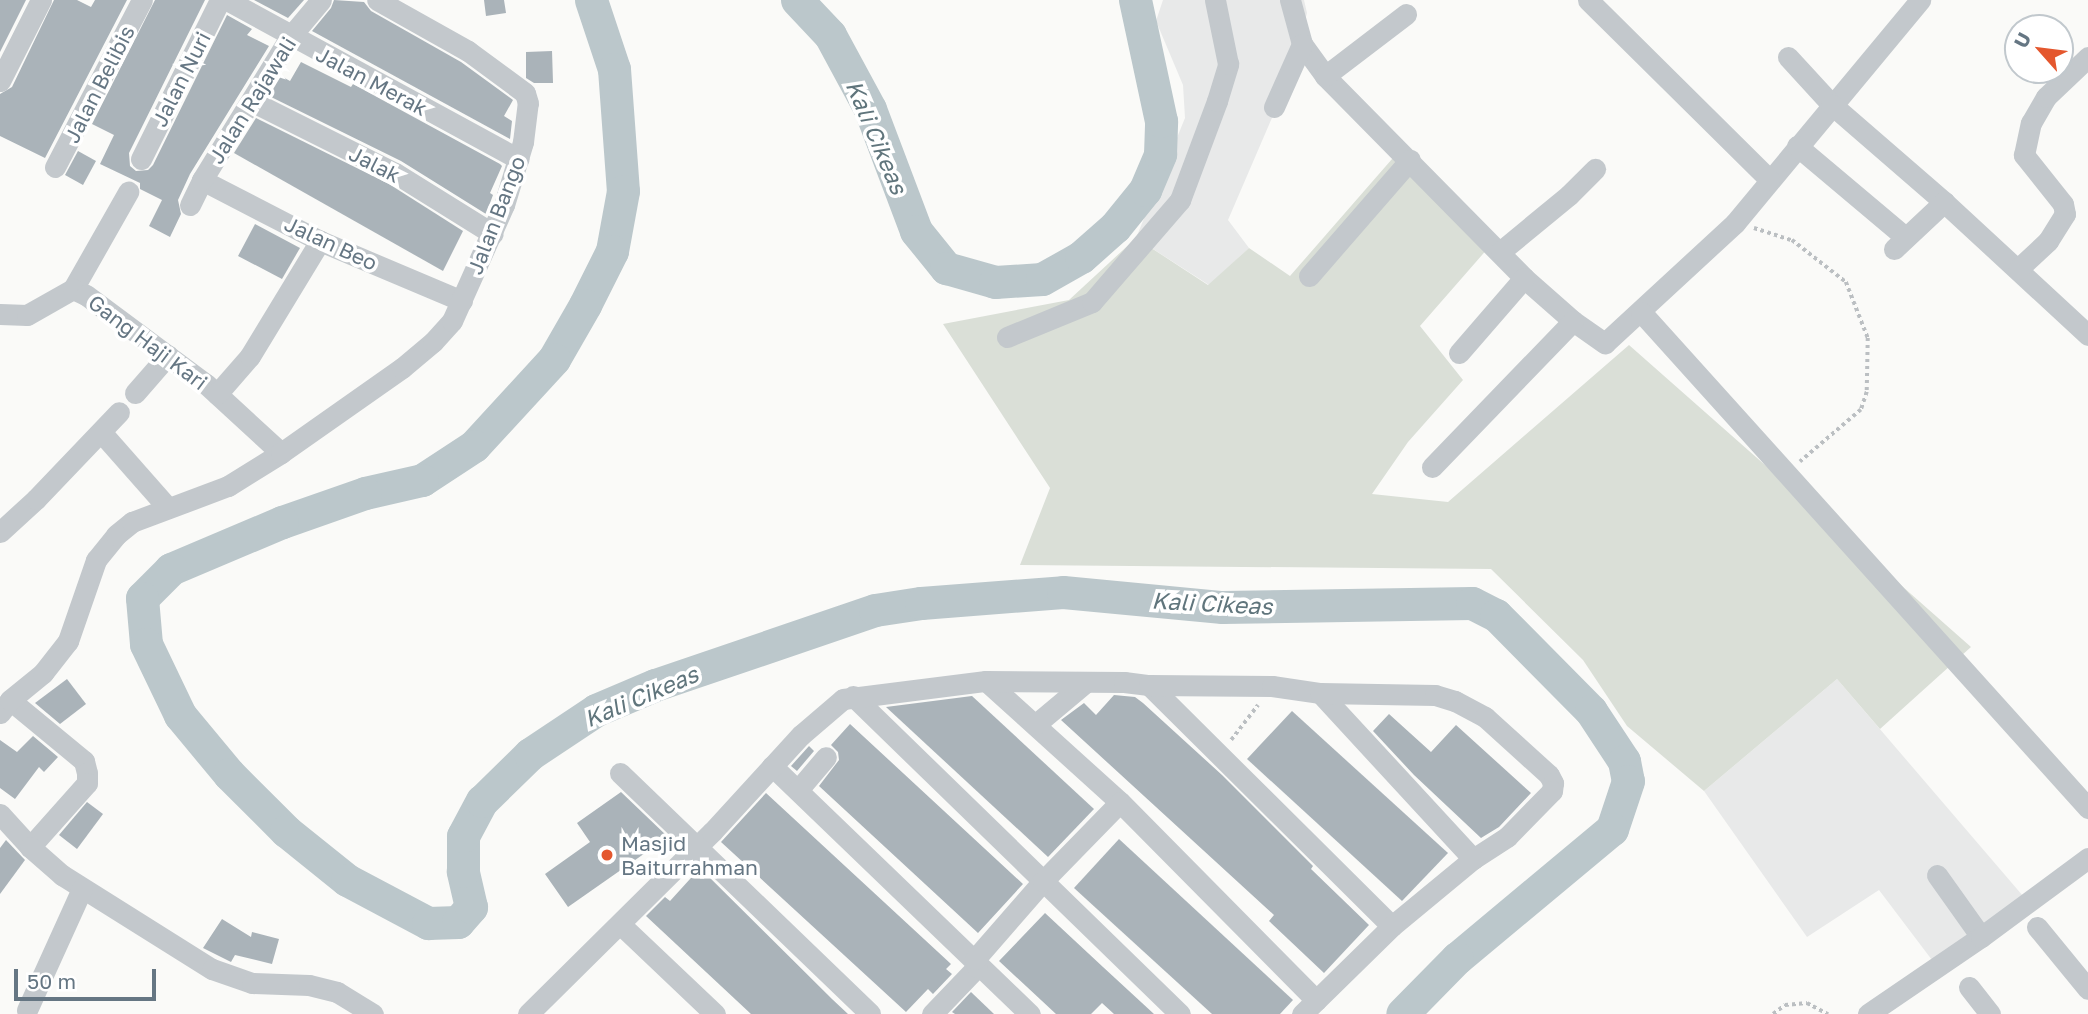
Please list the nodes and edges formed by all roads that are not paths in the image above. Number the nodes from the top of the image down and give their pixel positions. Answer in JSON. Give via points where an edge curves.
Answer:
{"nodes":[{"id":1,"x":41,"y":0,"type":"edge"},
{"id":2,"x":142,"y":0,"type":"edge"},
{"id":3,"x":321,"y":0,"type":"edge"},
{"id":4,"x":377,"y":0,"type":"edge"},
{"id":5,"x":1215,"y":0,"type":"edge"},
{"id":6,"x":1290,"y":0,"type":"edge"},
{"id":7,"x":1588,"y":0,"type":"edge"},
{"id":8,"x":1920,"y":0,"type":"edge"},
{"id":9,"x":231,"y":1,"type":"edge"},
{"id":10,"x":1406,"y":14,"type":"dead end"},
{"id":11,"x":290,"y":37,"type":"junction"},
{"id":12,"x":1303,"y":44,"type":"junction"},
{"id":13,"x":1788,"y":57,"type":"dead end"},
{"id":14,"x":2088,"y":57,"type":"edge"},
{"id":15,"x":1325,"y":76,"type":"junction"},
{"id":16,"x":0,"y":81,"type":"edge"},
{"id":17,"x":253,"y":102,"type":"junction"},
{"id":18,"x":1831,"y":104,"type":"junction"},
{"id":19,"x":1274,"y":107,"type":"dead end"},
{"id":20,"x":1797,"y":146,"type":"junction"},
{"id":21,"x":141,"y":159,"type":"dead end"},
{"id":22,"x":519,"y":159,"type":"junction"},
{"id":23,"x":1410,"y":160,"type":"junction"},
{"id":24,"x":55,"y":167,"type":"dead end"},
{"id":25,"x":1595,"y":169,"type":"dead end"},
{"id":26,"x":1769,"y":179,"type":"junction"},
{"id":27,"x":202,"y":180,"type":"junction"},
{"id":28,"x":128,"y":192,"type":"dead end"},
{"id":29,"x":1944,"y":202,"type":"junction"},
{"id":30,"x":190,"y":205,"type":"dead end"},
{"id":31,"x":493,"y":234,"type":"junction"},
{"id":32,"x":320,"y":241,"type":"junction"},
{"id":33,"x":1501,"y":251,"type":"junction"},
{"id":34,"x":2018,"y":269,"type":"junction"},
{"id":35,"x":1309,"y":276,"type":"dead end"},
{"id":36,"x":1524,"y":278,"type":"junction"},
{"id":37,"x":73,"y":289,"type":"junction"},
{"id":38,"x":461,"y":301,"type":"junction"},
{"id":39,"x":1641,"y":312,"type":"junction"},
{"id":40,"x":0,"y":314,"type":"edge"},
{"id":41,"x":1573,"y":321,"type":"junction"},
{"id":42,"x":2086,"y":331,"type":"edge"},
{"id":43,"x":1007,"y":337,"type":"dead end"},
{"id":44,"x":1459,"y":353,"type":"dead end"},
{"id":45,"x":168,"y":355,"type":"junction"},
{"id":46,"x":135,"y":393,"type":"dead end"},
{"id":47,"x":217,"y":394,"type":"junction"},
{"id":48,"x":119,"y":412,"type":"dead end"},
{"id":49,"x":101,"y":432,"type":"junction"},
{"id":50,"x":281,"y":453,"type":"junction"},
{"id":51,"x":1432,"y":467,"type":"dead end"},
{"id":52,"x":168,"y":508,"type":"junction"},
{"id":53,"x":0,"y":532,"type":"edge"},
{"id":54,"x":986,"y":681,"type":"junction"},
{"id":55,"x":1086,"y":682,"type":"junction"},
{"id":56,"x":1149,"y":685,"type":"junction"},
{"id":57,"x":1320,"y":693,"type":"junction"},
{"id":58,"x":853,"y":696,"type":"junction"},
{"id":59,"x":5,"y":706,"type":"edge"},
{"id":60,"x":1036,"y":724,"type":"junction"},
{"id":61,"x":826,"y":757,"type":"dead end"},
{"id":62,"x":772,"y":766,"type":"junction"},
{"id":63,"x":620,"y":773,"type":"dead end"},
{"id":64,"x":798,"y":790,"type":"junction"},
{"id":65,"x":1120,"y":802,"type":"junction"},
{"id":66,"x":2088,"y":808,"type":"edge"},
{"id":67,"x":3,"y":825,"type":"edge"},
{"id":68,"x":30,"y":847,"type":"junction"},
{"id":69,"x":696,"y":847,"type":"junction"},
{"id":70,"x":2088,"y":858,"type":"edge"},
{"id":71,"x":1473,"y":859,"type":"junction"},
{"id":72,"x":1937,"y":875,"type":"dead end"},
{"id":73,"x":1043,"y":881,"type":"junction"},
{"id":74,"x":82,"y":890,"type":"junction"},
{"id":75,"x":620,"y":924,"type":"junction"},
{"id":76,"x":1392,"y":926,"type":"junction"},
{"id":77,"x":2037,"y":927,"type":"dead end"},
{"id":78,"x":1981,"y":937,"type":"junction"},
{"id":79,"x":975,"y":959,"type":"junction"},
{"id":80,"x":1969,"y":987,"type":"dead end"},
{"id":81,"x":2088,"y":989,"type":"edge"},
{"id":82,"x":1309,"y":1007,"type":"edge"},
{"id":83,"x":27,"y":1010,"type":"dead end"},
{"id":84,"x":373,"y":1014,"type":"edge"},
{"id":85,"x":528,"y":1014,"type":"edge"},
{"id":86,"x":715,"y":1014,"type":"edge"},
{"id":87,"x":870,"y":1014,"type":"edge"},
{"id":88,"x":932,"y":1014,"type":"edge"},
{"id":89,"x":1030,"y":1014,"type":"edge"},
{"id":90,"x":1180,"y":1014,"type":"edge"},
{"id":91,"x":1868,"y":1014,"type":"edge"},
{"id":92,"x":1990,"y":1014,"type":"edge"}],
"edges":[{"from":1,"to":16,"type":"street"},
{"from":2,"to":24,"type":"street","name":"Jalan Belibis"},
{"from":3,"to":11,"type":"street","name":"Jalan Rajawali"},
{"from":4,"to":22,"type":"street","name":"Jalan Bango","via":[[448,39],[525,93],[528,103]]},
{"from":5,"to":43,"type":"street","via":[[1227,53],[1226,75],[1180,200],[1092,302]]},
{"from":6,"to":12,"type":"street"},
{"from":7,"to":26,"type":"street"},
{"from":8,"to":18,"type":"street"},
{"from":9,"to":11,"type":"street","name":"Jalan Merak"},
{"from":9,"to":21,"type":"street","name":"Jalan Nuri"},
{"from":10,"to":15,"type":"street"},
{"from":11,"to":17,"type":"street","name":"Jalan Rajawali"},
{"from":11,"to":22,"type":"street","name":"Jalan Merak"},
{"from":12,"to":15,"type":"street"},
{"from":12,"to":19,"type":"street"},
{"from":13,"to":18,"type":"street"},
{"from":14,"to":34,"type":"street","via":[[2046,97],[2031,123],[2024,155],[2063,204],[2065,214],[2048,241]]},
{"from":15,"to":23,"type":"street"},
{"from":17,"to":27,"type":"street","name":"Jalan Rajawali"},
{"from":17,"to":31,"type":"street","name":"Jalak","via":[[395,173]]},
{"from":18,"to":20,"type":"street"},
{"from":18,"to":29,"type":"street"},
{"from":20,"to":26,"type":"street"},
{"from":20,"to":29,"type":"street","via":[[1899,243]]},
{"from":22,"to":31,"type":"street","name":"Jalan Bango"},
{"from":23,"to":33,"type":"street"},
{"from":23,"to":35,"type":"street"},
{"from":25,"to":33,"type":"street"},
{"from":26,"to":39,"type":"street","via":[[1735,223]]},
{"from":27,"to":30,"type":"street","name":"Jalan Rajawali"},
{"from":27,"to":32,"type":"street","name":"Jalan Beo"},
{"from":28,"to":37,"type":"street"},
{"from":29,"to":34,"type":"street"},
{"from":31,"to":38,"type":"street","name":"Jalan Bango"},
{"from":32,"to":38,"type":"street","name":"Jalan Beo"},
{"from":32,"to":47,"type":"street","via":[[250,356]]},
{"from":33,"to":36,"type":"street"},
{"from":34,"to":42,"type":"street"},
{"from":36,"to":41,"type":"street"},
{"from":36,"to":44,"type":"street"},
{"from":37,"to":40,"type":"street","name":"Gang Haji Kari","via":[[27,315]]},
{"from":37,"to":45,"type":"street","name":"Gang Haji Kari"},
{"from":38,"to":50,"type":"street","name":"Jalan Bango","via":[[452,321],[433,342]]},
{"from":39,"to":41,"type":"street","via":[[1605,342]]},
{"from":39,"to":66,"type":"street"},
{"from":41,"to":51,"type":"street"},
{"from":45,"to":46,"type":"street"},
{"from":45,"to":47,"type":"street","name":"Gang Haji Kari"},
{"from":47,"to":50,"type":"street","name":"Gang Haji Kari"},
{"from":48,"to":49,"type":"street"},
{"from":49,"to":52,"type":"street"},
{"from":49,"to":53,"type":"street"},
{"from":50,"to":52,"type":"street","name":"Jalan Bango","via":[[228,486]]},
{"from":52,"to":59,"type":"street","name":"Jalan Bango","via":[[132,522],[116,535],[96,560],[68,641],[43,674]]},
{"from":54,"to":55,"type":"street"},
{"from":54,"to":58,"type":"street"},
{"from":54,"to":60,"type":"street"},
{"from":55,"to":56,"type":"street"},
{"from":55,"to":60,"type":"street"},
{"from":56,"to":57,"type":"street","via":[[1272,686]]},
{"from":56,"to":76,"type":"street"},
{"from":57,"to":71,"type":"street"},
{"from":57,"to":71,"type":"street","via":[[1413,693],[1455,701],[1485,717],[1549,775],[1552,791],[1538,808],[1507,837]]},
{"from":58,"to":62,"type":"street","via":[[833,705]]},
{"from":58,"to":73,"type":"street"},
{"from":59,"to":68,"type":"street","via":[[68,746],[84,761],[87,773],[87,783]]},
{"from":60,"to":65,"type":"street"},
{"from":61,"to":64,"type":"street"},
{"from":62,"to":64,"type":"street"},
{"from":62,"to":69,"type":"street"},
{"from":63,"to":69,"type":"street"},
{"from":64,"to":79,"type":"street"},
{"from":65,"to":73,"type":"street"},
{"from":65,"to":82,"type":"street"},
{"from":67,"to":68,"type":"street"},
{"from":68,"to":74,"type":"street"},
{"from":69,"to":75,"type":"street"},
{"from":69,"to":87,"type":"street"},
{"from":70,"to":78,"type":"street"},
{"from":71,"to":76,"type":"street"},
{"from":72,"to":78,"type":"street"},
{"from":73,"to":79,"type":"street"},
{"from":73,"to":90,"type":"street"},
{"from":74,"to":83,"type":"street"},
{"from":74,"to":84,"type":"street","via":[[177,950],[232,978],[337,992]]},
{"from":75,"to":85,"type":"street"},
{"from":75,"to":86,"type":"street"},
{"from":76,"to":82,"type":"street"},
{"from":77,"to":81,"type":"street"},
{"from":78,"to":91,"type":"street"},
{"from":79,"to":88,"type":"street","via":[[977,967]]},
{"from":79,"to":89,"type":"street"},
{"from":80,"to":92,"type":"street"}]}
